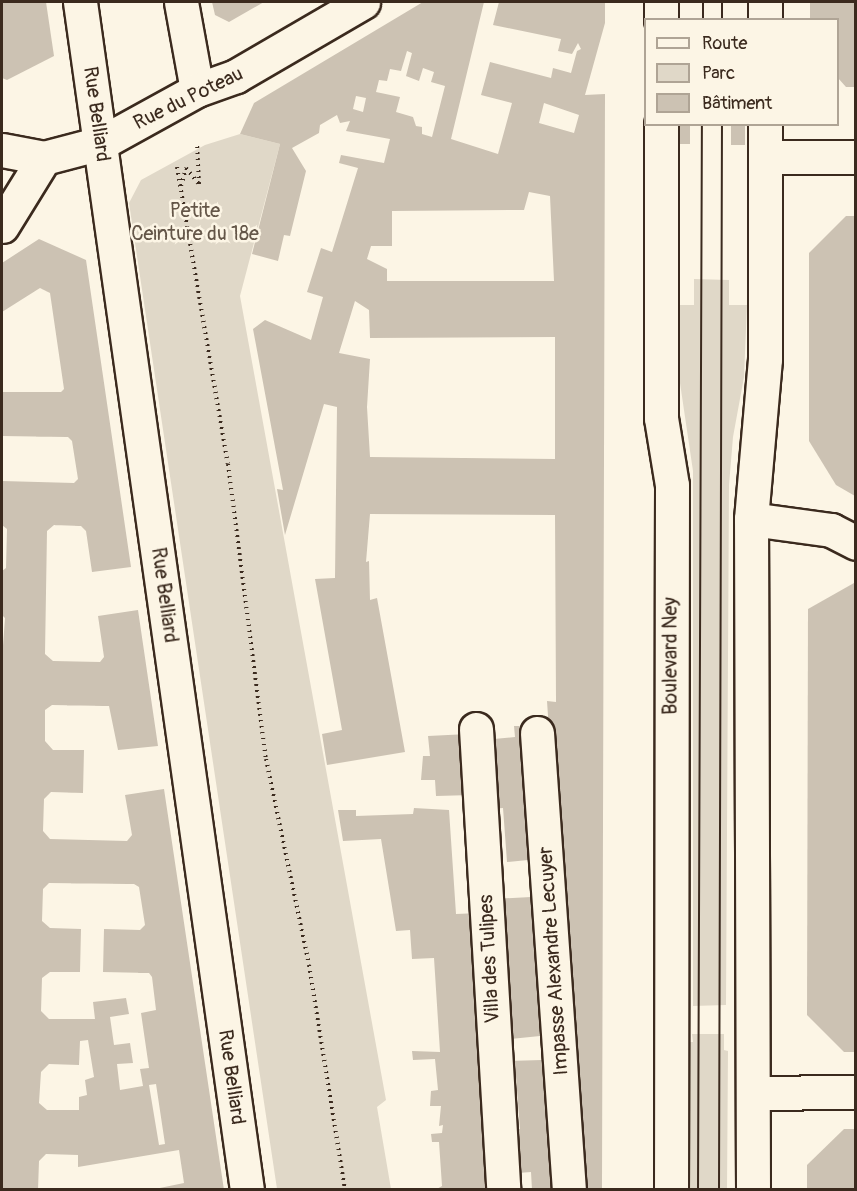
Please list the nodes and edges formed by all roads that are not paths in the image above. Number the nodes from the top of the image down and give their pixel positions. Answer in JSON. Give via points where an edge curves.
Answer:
{"nodes":[{"id":1,"x":80,"y":2,"type":"edge"},
{"id":2,"x":181,"y":2,"type":"edge"},
{"id":3,"x":363,"y":2,"type":"edge"},
{"id":4,"x":661,"y":2,"type":"edge"},
{"id":5,"x":765,"y":2,"type":"edge"},
{"id":6,"x":661,"y":18,"type":"edge"},
{"id":7,"x":765,"y":18,"type":"edge"},
{"id":8,"x":197,"y":90,"type":"junction"},
{"id":9,"x":661,"y":126,"type":"edge"},
{"id":10,"x":765,"y":126,"type":"edge"},
{"id":11,"x":101,"y":143,"type":"junction"},
{"id":12,"x":2,"y":150,"type":"edge"},
{"id":13,"x":765,"y":157,"type":"junction"},
{"id":14,"x":855,"y":157,"type":"edge"},
{"id":15,"x":44,"y":158,"type":"junction"},
{"id":16,"x":2,"y":226,"type":"edge"},
{"id":17,"x":751,"y":519,"type":"junction"},
{"id":18,"x":855,"y":543,"type":"edge"},
{"id":19,"x":476,"y":729,"type":"dead end"},
{"id":20,"x":537,"y":733,"type":"dead end"},
{"id":21,"x":855,"y":1092,"type":"edge"},
{"id":22,"x":754,"y":1094,"type":"junction"},
{"id":23,"x":247,"y":1190,"type":"edge"},
{"id":24,"x":503,"y":1190,"type":"edge"},
{"id":25,"x":569,"y":1190,"type":"edge"},
{"id":26,"x":671,"y":1190,"type":"edge"},
{"id":27,"x":753,"y":1190,"type":"edge"}],
"edges":[{"from":1,"to":11,"type":"main road","name":"Rue Belliard"},
{"from":2,"to":8,"type":"main road"},
{"from":3,"to":8,"type":"main road","name":"Rue du Poteau","via":[[236,76]]},
{"from":4,"to":6,"type":"main road"},
{"from":5,"to":7,"type":"main road"},
{"from":8,"to":11,"type":"main road","name":"Rue du Poteau"},
{"from":9,"to":26,"type":"main road","name":"Boulevard Ney","via":[[661,418],[672,485]]},
{"from":10,"to":13,"type":"main road"},
{"from":11,"to":15,"type":"main road","name":"Rue du Poteau"},
{"from":11,"to":23,"type":"main road","name":"Rue Belliard"},
{"from":12,"to":15,"type":"main road"},
{"from":13,"to":14,"type":"main road"},
{"from":13,"to":17,"type":"main road","via":[[765,359]]},
{"from":15,"to":16,"type":"main road"},
{"from":17,"to":18,"type":"main road","via":[[831,530]]},
{"from":17,"to":22,"type":"main road"},
{"from":19,"to":24,"type":"main road","name":"Villa des Tulipes"},
{"from":20,"to":25,"type":"main road","name":"Impasse Alexandre Lecuyer"},
{"from":21,"to":22,"type":"main road"},
{"from":22,"to":27,"type":"main road"}]}
